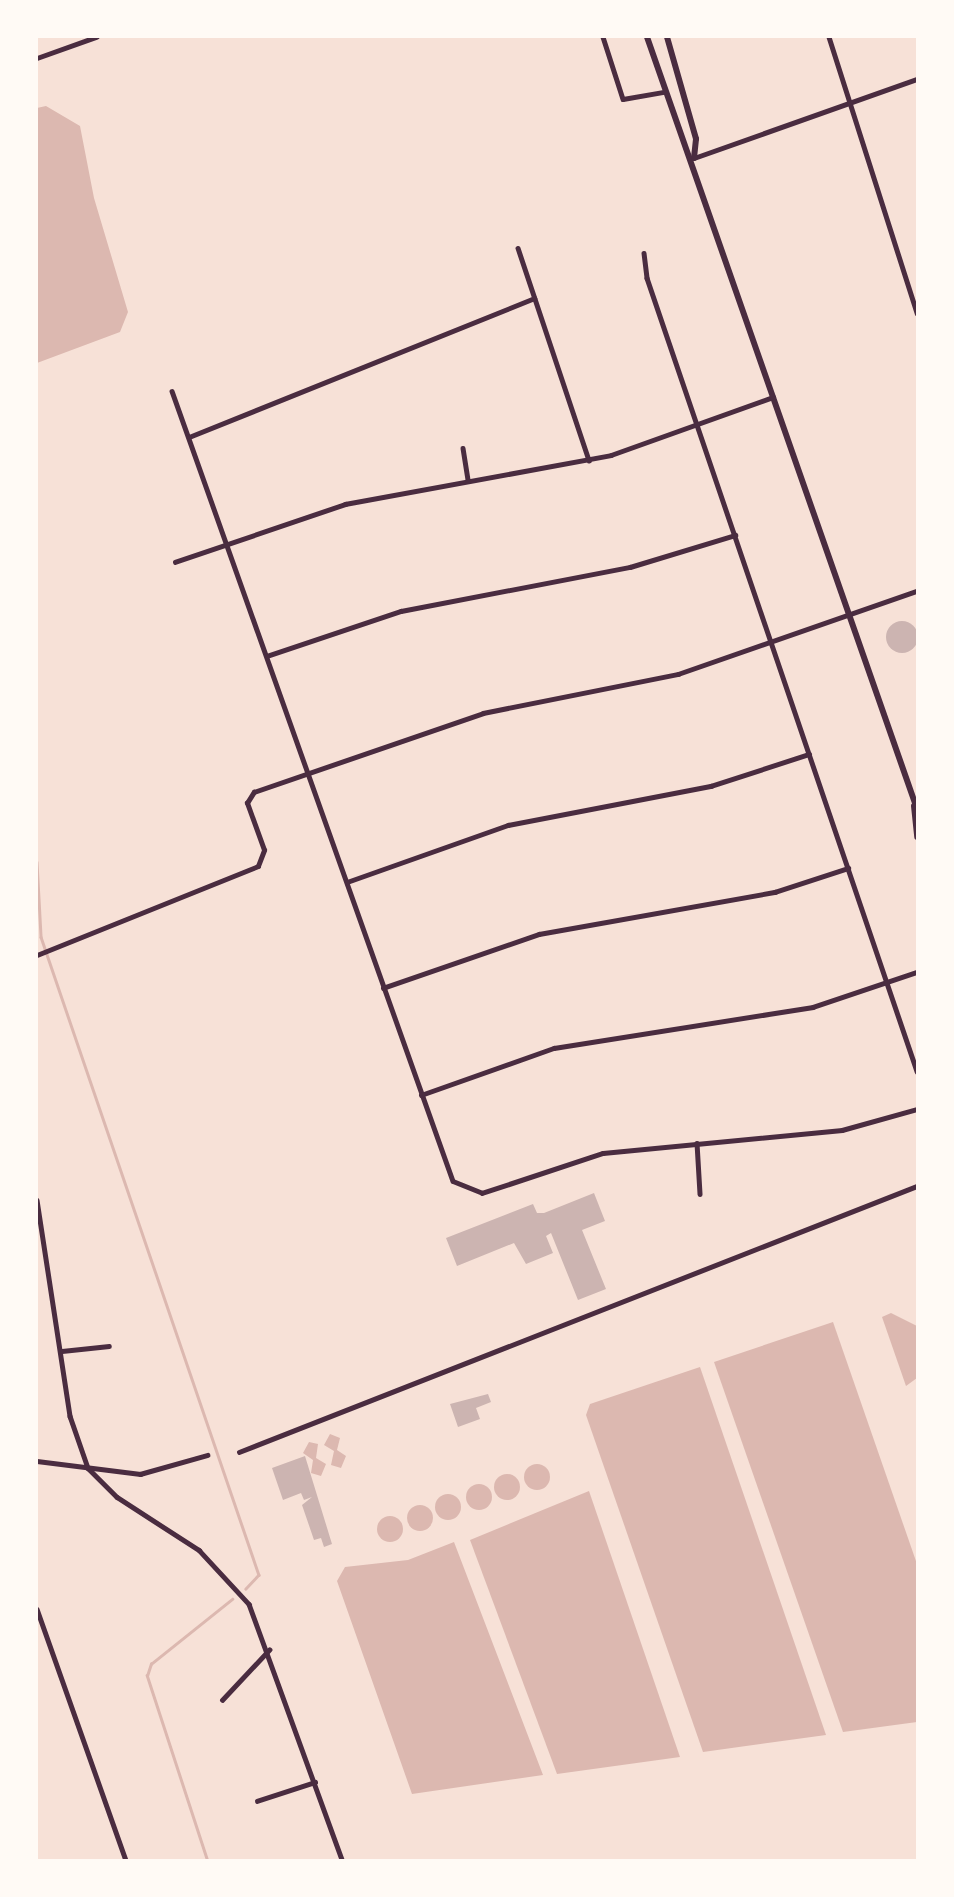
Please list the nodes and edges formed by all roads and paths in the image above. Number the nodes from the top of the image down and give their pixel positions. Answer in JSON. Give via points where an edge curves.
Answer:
{"nodes":[{"id":1,"x":96,"y":37,"type":"edge"},
{"id":2,"x":603,"y":37,"type":"edge"},
{"id":3,"x":647,"y":37,"type":"edge"},
{"id":4,"x":667,"y":37,"type":"edge"},
{"id":5,"x":829,"y":37,"type":"edge"},
{"id":6,"x":37,"y":58,"type":"edge"},
{"id":7,"x":917,"y":79,"type":"edge"},
{"id":8,"x":663,"y":92,"type":"junction"},
{"id":9,"x":849,"y":104,"type":"junction"},
{"id":10,"x":694,"y":158,"type":"junction"},
{"id":11,"x":518,"y":248,"type":"dead end"},
{"id":12,"x":644,"y":253,"type":"dead end"},
{"id":13,"x":534,"y":298,"type":"junction"},
{"id":14,"x":917,"y":313,"type":"edge"},
{"id":15,"x":172,"y":391,"type":"dead end"},
{"id":16,"x":775,"y":397,"type":"junction"},
{"id":17,"x":698,"y":425,"type":"junction"},
{"id":18,"x":189,"y":437,"type":"junction"},
{"id":19,"x":463,"y":448,"type":"dead end"},
{"id":20,"x":589,"y":460,"type":"junction"},
{"id":21,"x":468,"y":481,"type":"junction"},
{"id":22,"x":735,"y":535,"type":"junction"},
{"id":23,"x":227,"y":544,"type":"junction"},
{"id":24,"x":175,"y":562,"type":"dead end"},
{"id":25,"x":917,"y":591,"type":"edge"},
{"id":26,"x":849,"y":615,"type":"junction"},
{"id":27,"x":772,"y":642,"type":"junction"},
{"id":28,"x":267,"y":656,"type":"junction"},
{"id":29,"x":809,"y":754,"type":"junction"},
{"id":30,"x":307,"y":772,"type":"junction"},
{"id":31,"x":915,"y":806,"type":"edge"},
{"id":32,"x":917,"y":836,"type":"edge"},
{"id":33,"x":848,"y":868,"type":"junction"},
{"id":34,"x":347,"y":882,"type":"junction"},
{"id":35,"x":37,"y":955,"type":"edge"},
{"id":36,"x":917,"y":972,"type":"edge"},
{"id":37,"x":887,"y":983,"type":"junction"},
{"id":38,"x":383,"y":988,"type":"junction"},
{"id":39,"x":917,"y":1071,"type":"edge"},
{"id":40,"x":421,"y":1095,"type":"junction"},
{"id":41,"x":917,"y":1108,"type":"edge"},
{"id":42,"x":697,"y":1143,"type":"junction"},
{"id":43,"x":917,"y":1186,"type":"edge"},
{"id":44,"x":700,"y":1194,"type":"dead end"},
{"id":45,"x":37,"y":1200,"type":"edge"},
{"id":46,"x":109,"y":1346,"type":"dead end"},
{"id":47,"x":62,"y":1351,"type":"junction"},
{"id":48,"x":239,"y":1452,"type":"dead end"},
{"id":49,"x":206,"y":1455,"type":"dead end"},
{"id":50,"x":37,"y":1461,"type":"edge"},
{"id":51,"x":88,"y":1468,"type":"junction"},
{"id":52,"x":37,"y":1609,"type":"edge"},
{"id":53,"x":269,"y":1650,"type":"junction"},
{"id":54,"x":222,"y":1700,"type":"dead end"},
{"id":55,"x":315,"y":1782,"type":"junction"},
{"id":56,"x":257,"y":1801,"type":"dead end"},
{"id":57,"x":126,"y":1860,"type":"edge"},
{"id":58,"x":342,"y":1860,"type":"edge"}],
"edges":[{"from":1,"to":6,"type":"street"},
{"from":2,"to":8,"type":"street","via":[[623,99]]},
{"from":3,"to":8,"type":"main road"},
{"from":4,"to":10,"type":"main road","via":[[696,139]]},
{"from":5,"to":9,"type":"street"},
{"from":7,"to":9,"type":"street"},
{"from":8,"to":10,"type":"main road"},
{"from":9,"to":10,"type":"street"},
{"from":9,"to":14,"type":"street"},
{"from":10,"to":16,"type":"main road"},
{"from":11,"to":13,"type":"street"},
{"from":12,"to":17,"type":"street"},
{"from":13,"to":18,"type":"street"},
{"from":13,"to":20,"type":"street"},
{"from":15,"to":18,"type":"street"},
{"from":16,"to":17,"type":"street"},
{"from":16,"to":26,"type":"main road"},
{"from":17,"to":20,"type":"street"},
{"from":17,"to":22,"type":"street"},
{"from":18,"to":23,"type":"street"},
{"from":19,"to":21,"type":"street"},
{"from":20,"to":21,"type":"street"},
{"from":21,"to":23,"type":"street","via":[[332,507]]},
{"from":22,"to":27,"type":"street"},
{"from":22,"to":28,"type":"street","via":[[630,568],[401,611]]},
{"from":23,"to":24,"type":"street"},
{"from":23,"to":28,"type":"street"},
{"from":25,"to":26,"type":"street"},
{"from":26,"to":27,"type":"street"},
{"from":26,"to":31,"type":"main road"},
{"from":27,"to":29,"type":"street"},
{"from":27,"to":30,"type":"street","via":[[678,674],[483,713]]},
{"from":28,"to":30,"type":"street"},
{"from":29,"to":33,"type":"street"},
{"from":29,"to":34,"type":"street","via":[[711,786],[508,825]]},
{"from":30,"to":34,"type":"street"},
{"from":30,"to":35,"type":"street","via":[[250,794],[264,854],[258,866]]},
{"from":31,"to":32,"type":"main road"},
{"from":33,"to":37,"type":"street"},
{"from":33,"to":38,"type":"street","via":[[775,892],[539,934]]},
{"from":34,"to":38,"type":"street"},
{"from":36,"to":37,"type":"street"},
{"from":37,"to":39,"type":"street"},
{"from":37,"to":40,"type":"street","via":[[813,1007],[554,1048]]},
{"from":38,"to":40,"type":"street"},
{"from":40,"to":42,"type":"street","via":[[449,1174],[461,1188],[482,1193],[603,1153]]},
{"from":41,"to":42,"type":"street","via":[[842,1130]]},
{"from":42,"to":44,"type":"street"},
{"from":43,"to":48,"type":"street"},
{"from":45,"to":47,"type":"street"},
{"from":46,"to":47,"type":"street"},
{"from":47,"to":51,"type":"street","via":[[70,1416]]},
{"from":49,"to":51,"type":"street","via":[[140,1474]]},
{"from":50,"to":51,"type":"street"},
{"from":51,"to":53,"type":"street","via":[[117,1497],[212,1561],[249,1604]]},
{"from":52,"to":57,"type":"street"},
{"from":53,"to":54,"type":"street"},
{"from":53,"to":55,"type":"street"},
{"from":55,"to":56,"type":"street"},
{"from":55,"to":58,"type":"street"}]}
